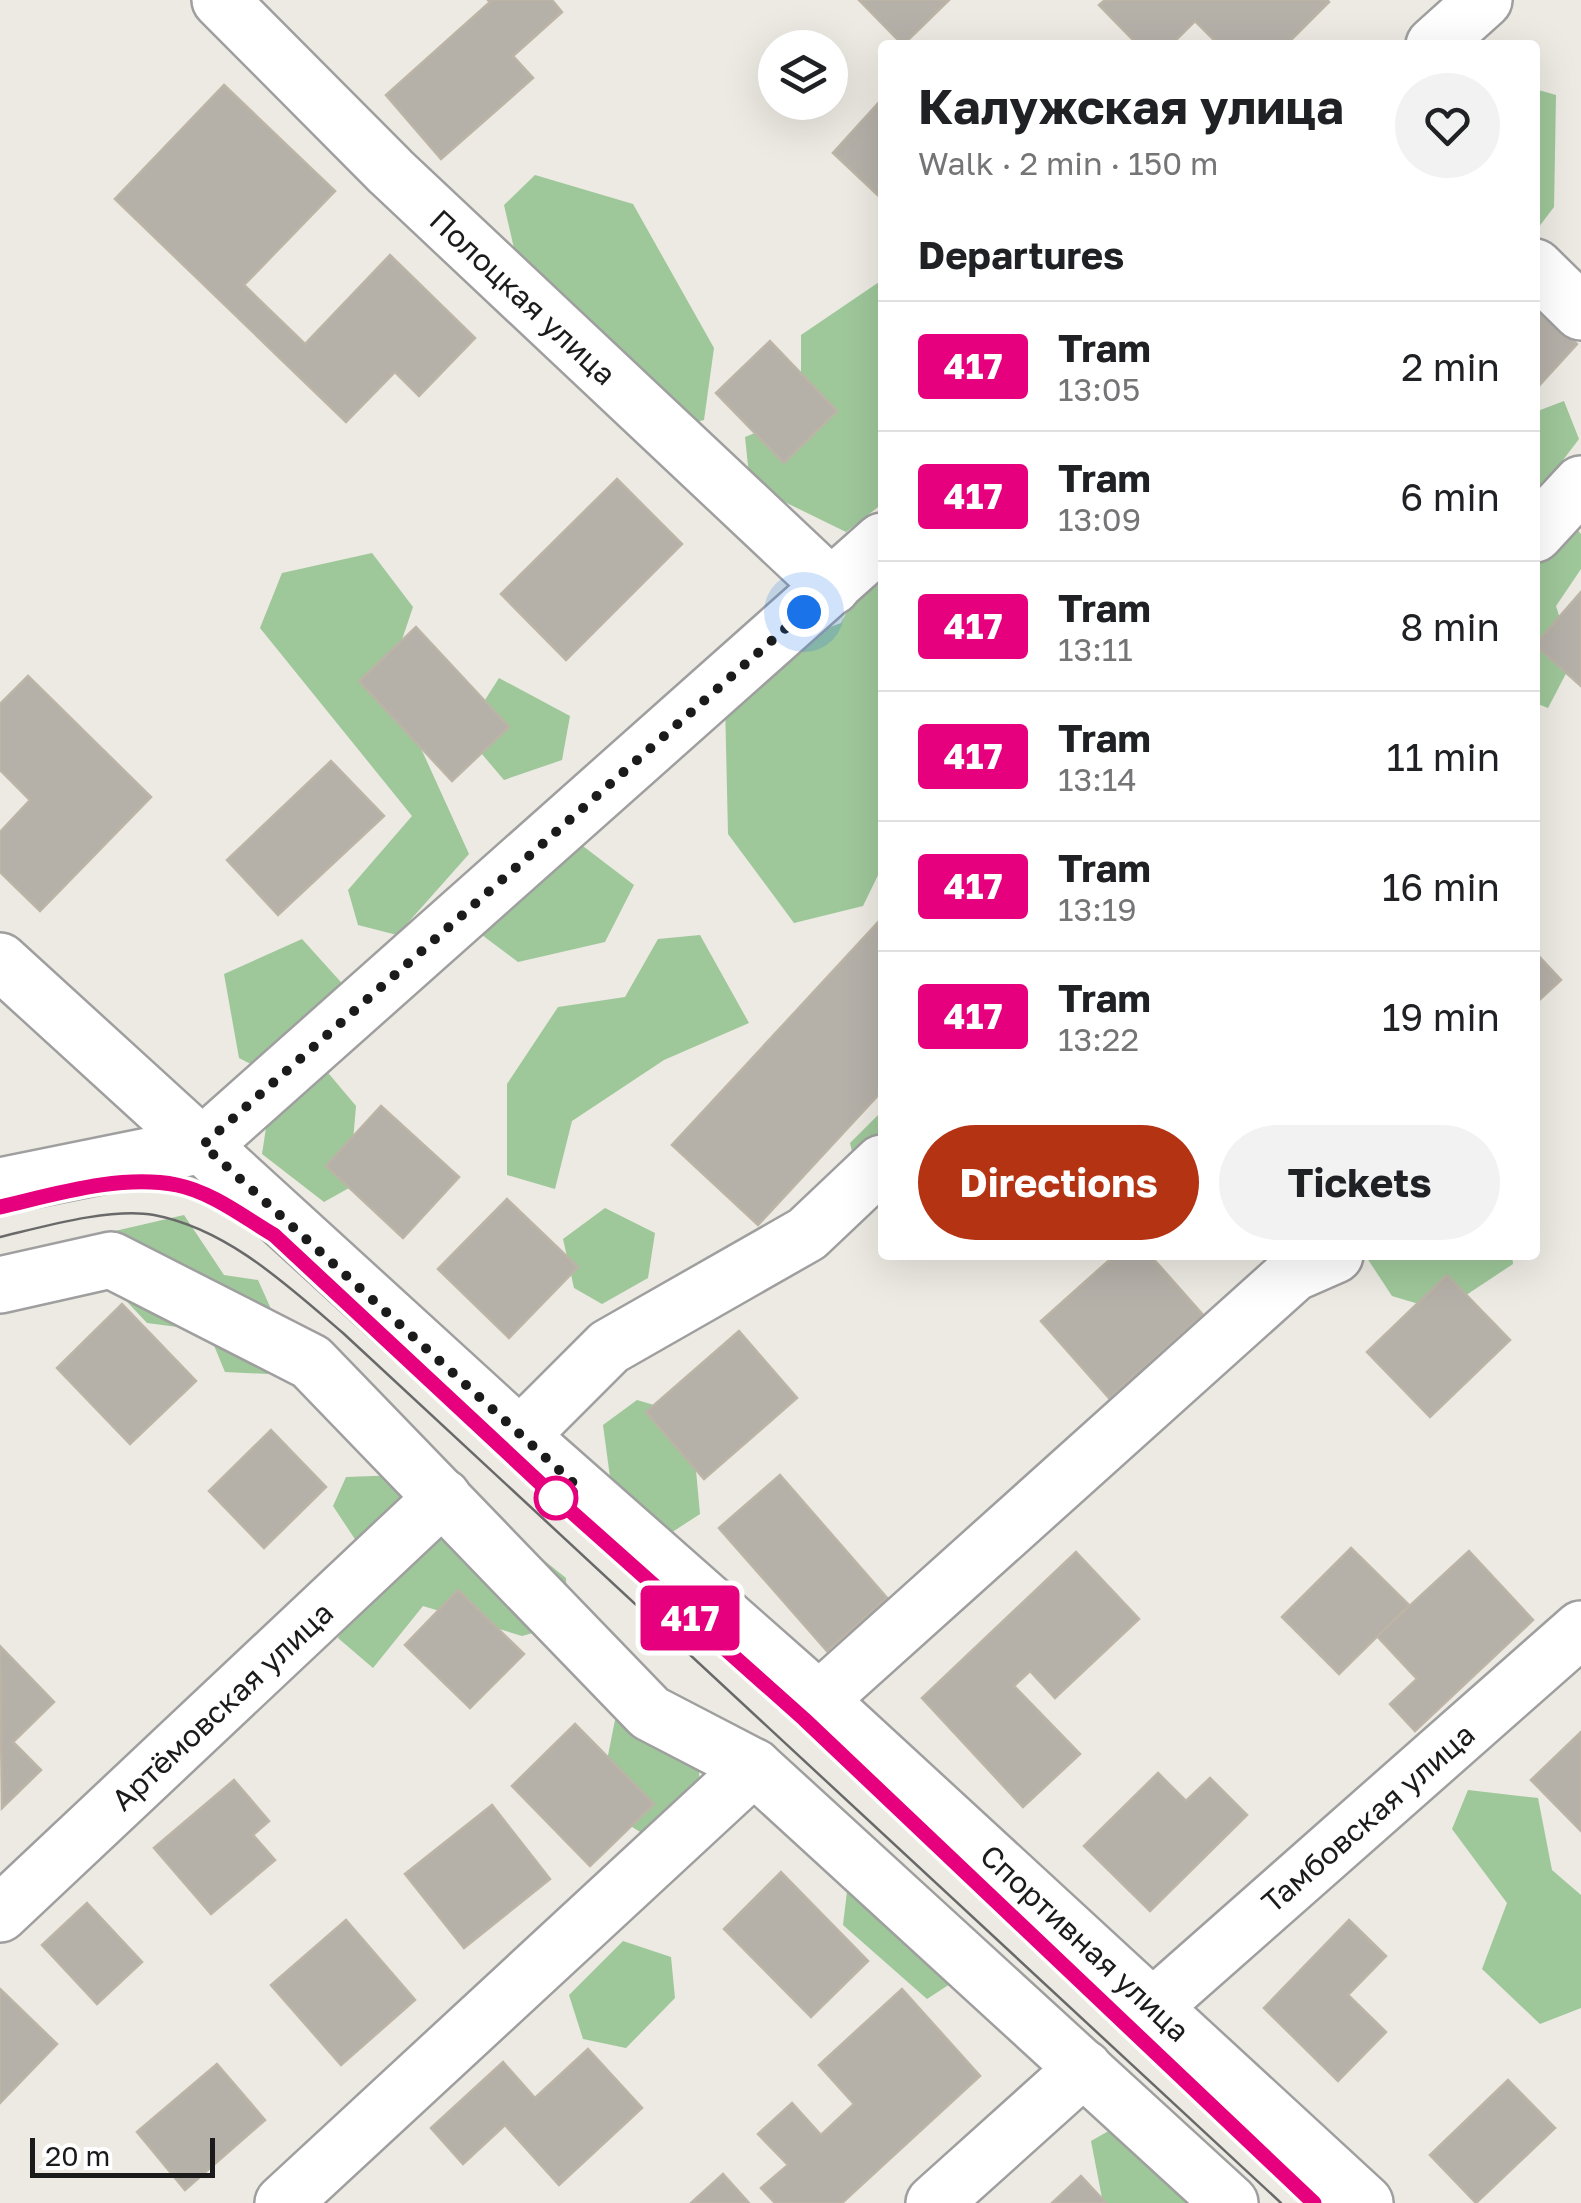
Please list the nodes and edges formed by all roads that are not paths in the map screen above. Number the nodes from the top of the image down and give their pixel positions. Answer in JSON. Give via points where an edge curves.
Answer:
{"nodes":[{"id":1,"x":220,"y":0,"type":"edge"},
{"id":2,"x":1540,"y":272,"type":"edge"},
{"id":3,"x":1581,"y":312,"type":"edge"},
{"id":4,"x":1581,"y":484,"type":"edge"},
{"id":5,"x":1540,"y":529,"type":"edge"},
{"id":6,"x":878,"y":545,"type":"edge"},
{"id":7,"x":832,"y":586,"type":"junction"},
{"id":8,"x":0,"y":961,"type":"edge"},
{"id":9,"x":203,"y":1145,"type":"junction"},
{"id":10,"x":878,"y":1167,"type":"edge"},
{"id":11,"x":0,"y":1186,"type":"edge"},
{"id":12,"x":1324,"y":1260,"type":"edge"},
{"id":13,"x":0,"y":1284,"type":"edge"},
{"id":14,"x":369,"y":1297,"type":"junction"},
{"id":15,"x":311,"y":1362,"type":"junction"},
{"id":16,"x":520,"y":1436,"type":"junction"},
{"id":17,"x":443,"y":1497,"type":"junction"},
{"id":18,"x":1581,"y":1630,"type":"edge"},
{"id":19,"x":819,"y":1700,"type":"junction"},
{"id":20,"x":754,"y":1767,"type":"junction"},
{"id":21,"x":0,"y":1914,"type":"edge"},
{"id":22,"x":1154,"y":2006,"type":"junction"},
{"id":23,"x":1084,"y":2068,"type":"junction"},
{"id":24,"x":282,"y":2203,"type":"edge"},
{"id":25,"x":934,"y":2203,"type":"edge"},
{"id":26,"x":1230,"y":2203,"type":"edge"},
{"id":27,"x":1365,"y":2203,"type":"edge"}],
"edges":[{"from":1,"to":7,"type":"street","name":"Полоцкая улица","via":[[390,172]]},
{"from":2,"to":3,"type":"street"},
{"from":4,"to":5,"type":"street"},
{"from":6,"to":7,"type":"street"},
{"from":7,"to":9,"type":"street"},
{"from":8,"to":9,"type":"street","name":"Спортивная улица"},
{"from":9,"to":11,"type":"street"},
{"from":9,"to":14,"type":"street","name":"Спортивная улица"},
{"from":10,"to":16,"type":"street","via":[[807,1234],[610,1347]]},
{"from":12,"to":19,"type":"street","via":[[1294,1273]]},
{"from":13,"to":15,"type":"street","via":[[111,1260]]},
{"from":14,"to":15,"type":"street","via":[[363,1317]]},
{"from":14,"to":16,"type":"street","name":"Спортивная улица"},
{"from":15,"to":17,"type":"street"},
{"from":16,"to":19,"type":"street","name":"Спортивная улица"},
{"from":17,"to":20,"type":"street","via":[[650,1712]]},
{"from":17,"to":21,"type":"street","name":"Артёмовская улица"},
{"from":18,"to":22,"type":"street","name":"Тамбовская улица"},
{"from":19,"to":22,"type":"street","name":"Спортивная улица"},
{"from":20,"to":23,"type":"street"},
{"from":20,"to":24,"type":"street"},
{"from":22,"to":27,"type":"street","name":"Спортивная улица"},
{"from":23,"to":25,"type":"street"},
{"from":23,"to":26,"type":"street"}]}
